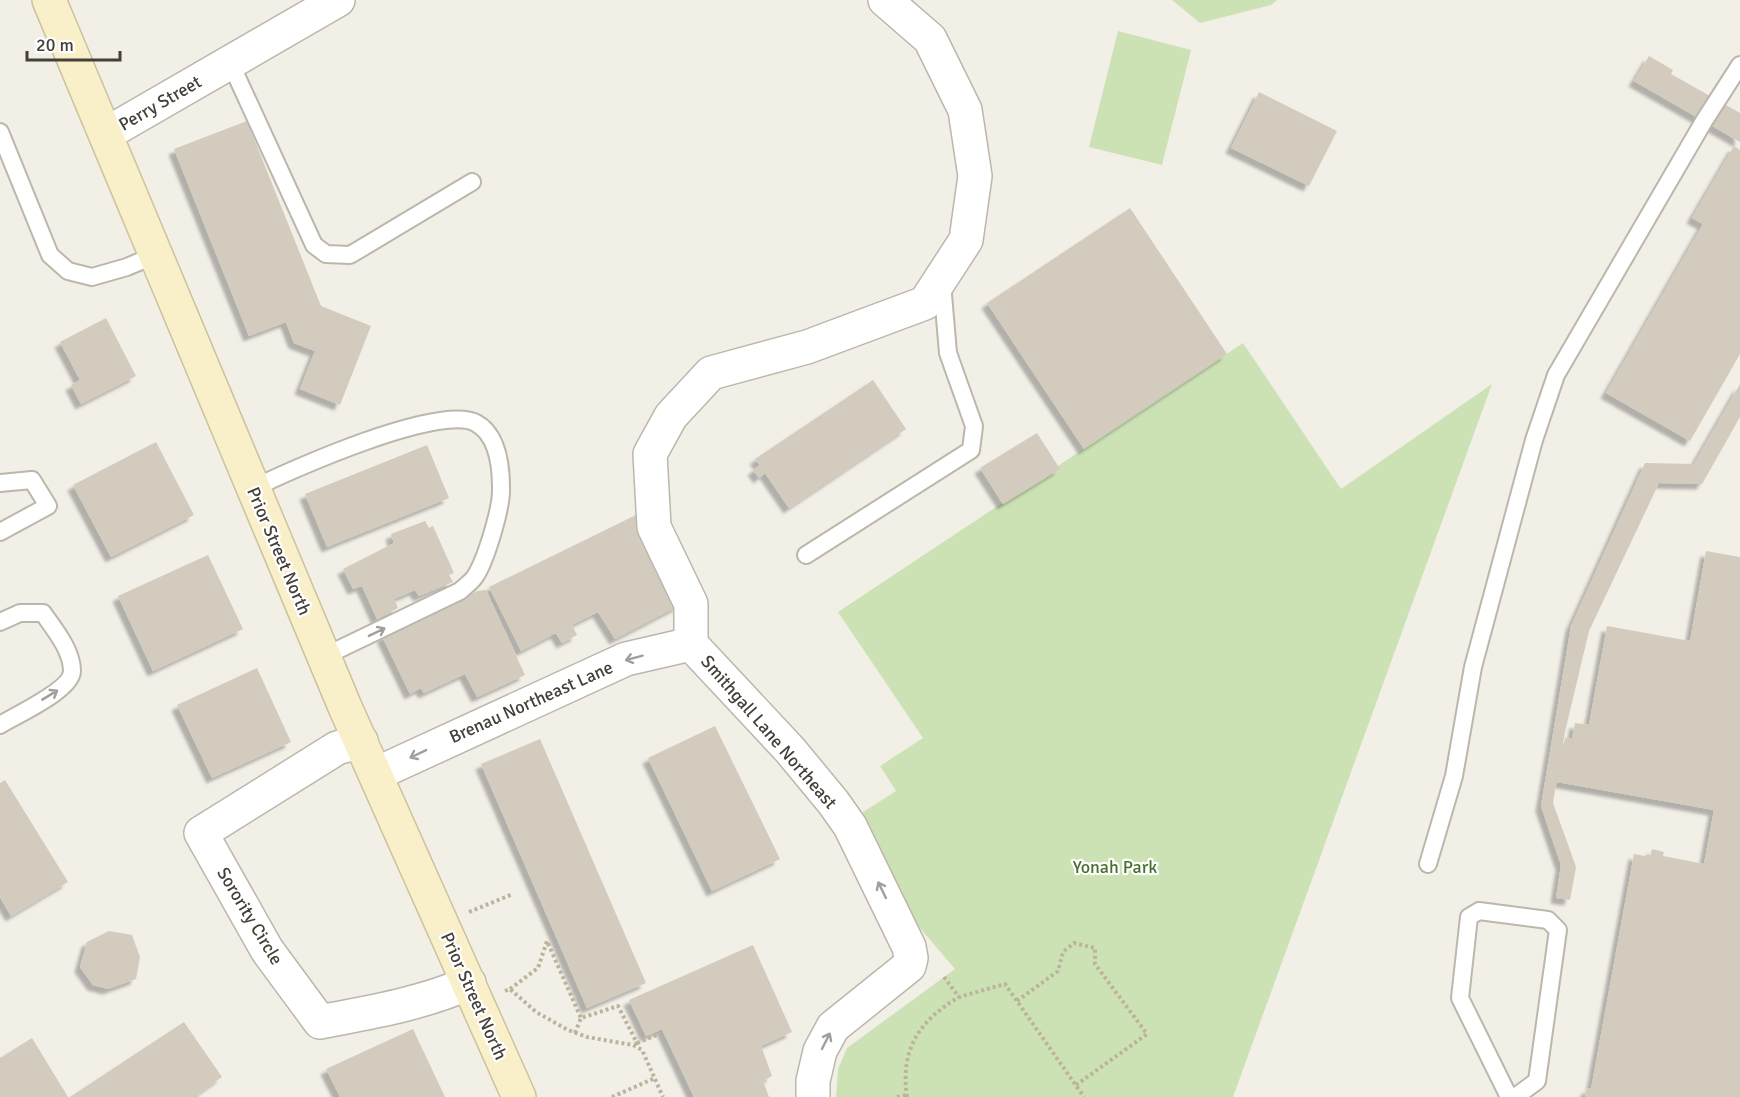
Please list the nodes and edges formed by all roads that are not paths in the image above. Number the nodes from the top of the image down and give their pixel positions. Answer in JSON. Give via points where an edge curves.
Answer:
{"nodes":[{"id":1,"x":49,"y":0,"type":"edge"},
{"id":2,"x":338,"y":0,"type":"edge"},
{"id":3,"x":885,"y":0,"type":"edge"},
{"id":4,"x":230,"y":62,"type":"junction"},
{"id":5,"x":1740,"y":65,"type":"edge"},
{"id":6,"x":0,"y":132,"type":"edge"},
{"id":7,"x":106,"y":134,"type":"junction"},
{"id":8,"x":472,"y":182,"type":"dead end"},
{"id":9,"x":155,"y":255,"type":"junction"},
{"id":10,"x":941,"y":279,"type":"junction"},
{"id":11,"x":0,"y":483,"type":"edge"},
{"id":12,"x":252,"y":489,"type":"junction"},
{"id":13,"x":0,"y":532,"type":"edge"},
{"id":14,"x":806,"y":555,"type":"dead end"},
{"id":15,"x":0,"y":622,"type":"edge"},
{"id":16,"x":691,"y":644,"type":"junction"},
{"id":17,"x":323,"y":657,"type":"junction"},
{"id":18,"x":0,"y":725,"type":"edge"},
{"id":19,"x":361,"y":741,"type":"junction"},
{"id":20,"x":376,"y":774,"type":"junction"},
{"id":21,"x":1428,"y":864,"type":"dead end"},
{"id":22,"x":482,"y":989,"type":"junction"},
{"id":23,"x":519,"y":1097,"type":"edge"},
{"id":24,"x":813,"y":1097,"type":"edge"},
{"id":25,"x":1509,"y":1097,"type":"edge"},
{"id":26,"x":1515,"y":1097,"type":"edge"}],
"edges":[{"from":1,"to":7,"type":"street","name":"Prior Street North"},
{"from":2,"to":4,"type":"street","name":"Perry Street"},
{"from":3,"to":10,"type":"street","name":"Smithgall Lane Northeast","via":[[930,39],[965,110],[975,177],[966,240]]},
{"from":4,"to":7,"type":"street","name":"Perry Street"},
{"from":4,"to":8,"type":"lane","via":[[314,245],[326,254],[350,255]]},
{"from":5,"to":21,"type":"lane","via":[[1556,375],[1534,440],[1473,668],[1454,776]]},
{"from":6,"to":9,"type":"lane","via":[[50,255],[68,272],[92,277]]},
{"from":7,"to":9,"type":"street","name":"Prior Street North"},
{"from":9,"to":12,"type":"street","name":"Prior Street North"},
{"from":10,"to":14,"type":"lane","via":[[948,352],[974,426],[971,450]]},
{"from":10,"to":16,"type":"street","name":"Smithgall Lane Northeast","via":[[925,303],[807,347],[711,373],[671,416],[650,454],[654,527],[691,604]]},
{"from":11,"to":13,"type":"lane","via":[[32,480],[48,506]]},
{"from":12,"to":17,"type":"street","name":"Prior Street North"},
{"from":17,"to":12,"type":"lane","one_way":true,"via":[[460,591],[476,576],[502,503],[496,446],[478,423],[463,418],[430,423],[357,443]]},
{"from":18,"to":15,"type":"lane","one_way":true,"via":[[66,686],[72,671],[64,644],[43,613],[20,613]]},
{"from":16,"to":20,"type":"street","name":"Brenau Northeast Lane","one_way":true,"via":[[626,659]]},
{"from":24,"to":16,"type":"street","name":"Smithgall Lane Northeast","one_way":true,"via":[[820,1051],[833,1027],[909,966],[909,947],[850,826],[833,802]]},
{"from":17,"to":19,"type":"street","name":"Prior Street North"},
{"from":19,"to":20,"type":"street","name":"Prior Street North"},
{"from":19,"to":22,"type":"street","name":"Sorority Circle","via":[[337,748],[201,833],[267,950],[320,1022]]},
{"from":20,"to":22,"type":"street","name":"Prior Street North"},
{"from":22,"to":23,"type":"street","name":"Prior Street North"},
{"from":25,"to":26,"type":"lane","via":[[1460,998],[1469,917],[1479,911],[1548,920],[1558,930],[1537,1082]]}]}
